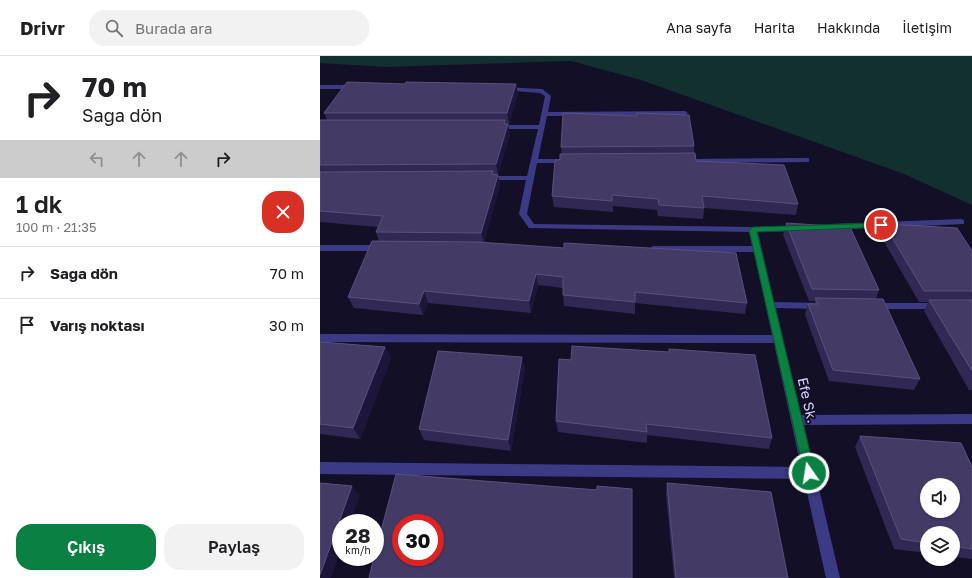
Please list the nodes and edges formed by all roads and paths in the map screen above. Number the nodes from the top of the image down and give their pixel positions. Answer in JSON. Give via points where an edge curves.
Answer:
{"nodes":[{"id":1,"x":320,"y":87,"type":"edge"},
{"id":2,"x":367,"y":88,"type":"edge"},
{"id":3,"x":493,"y":88,"type":"edge"},
{"id":4,"x":685,"y":113,"type":"edge"},
{"id":5,"x":544,"y":114,"type":"junction"},
{"id":6,"x":486,"y":127,"type":"edge"},
{"id":7,"x":541,"y":127,"type":"junction"},
{"id":8,"x":806,"y":160,"type":"dead end"},
{"id":9,"x":534,"y":161,"type":"junction"},
{"id":10,"x":573,"y":161,"type":"edge"},
{"id":11,"x":674,"y":161,"type":"edge"},
{"id":12,"x":476,"y":178,"type":"edge"},
{"id":13,"x":530,"y":178,"type":"junction"},
{"id":14,"x":961,"y":222,"type":"dead end"},
{"id":15,"x":753,"y":230,"type":"junction"},
{"id":16,"x":320,"y":248,"type":"edge"},
{"id":17,"x":392,"y":248,"type":"edge"},
{"id":18,"x":646,"y":248,"type":"edge"},
{"id":19,"x":757,"y":249,"type":"junction"},
{"id":20,"x":771,"y":305,"type":"junction"},
{"id":21,"x":833,"y":306,"type":"edge"},
{"id":22,"x":864,"y":306,"type":"edge"},
{"id":23,"x":949,"y":306,"type":"edge"},
{"id":24,"x":320,"y":338,"type":"edge"},
{"id":25,"x":778,"y":339,"type":"junction"},
{"id":26,"x":972,"y":419,"type":"edge"},
{"id":27,"x":797,"y":420,"type":"junction"},
{"id":28,"x":320,"y":468,"type":"edge"},
{"id":29,"x":809,"y":473,"type":"junction"},
{"id":30,"x":834,"y":578,"type":"edge"}],
"edges":[{"from":1,"to":2,"type":"street"},
{"from":3,"to":5,"type":"street","via":[[542,91],[548,96]]},
{"from":4,"to":5,"type":"street"},
{"from":5,"to":7,"type":"street"},
{"from":6,"to":7,"type":"street"},
{"from":7,"to":9,"type":"street"},
{"from":8,"to":11,"type":"street"},
{"from":9,"to":10,"type":"street"},
{"from":9,"to":13,"type":"street"},
{"from":12,"to":13,"type":"street"},
{"from":13,"to":15,"type":"street","via":[[523,214],[532,226]]},
{"from":14,"to":15,"type":"street"},
{"from":15,"to":19,"type":"street","name":"Efe Sk."},
{"from":16,"to":17,"type":"street"},
{"from":18,"to":19,"type":"street"},
{"from":19,"to":20,"type":"street","name":"Efe Sk."},
{"from":20,"to":21,"type":"street"},
{"from":20,"to":25,"type":"street","name":"Efe Sk."},
{"from":22,"to":23,"type":"street"},
{"from":24,"to":25,"type":"street"},
{"from":25,"to":27,"type":"street","name":"Efe Sk."},
{"from":26,"to":27,"type":"street"},
{"from":27,"to":29,"type":"street","name":"Efe Sk."},
{"from":28,"to":29,"type":"street"},
{"from":29,"to":30,"type":"street","name":"Efe Sk."}]}
